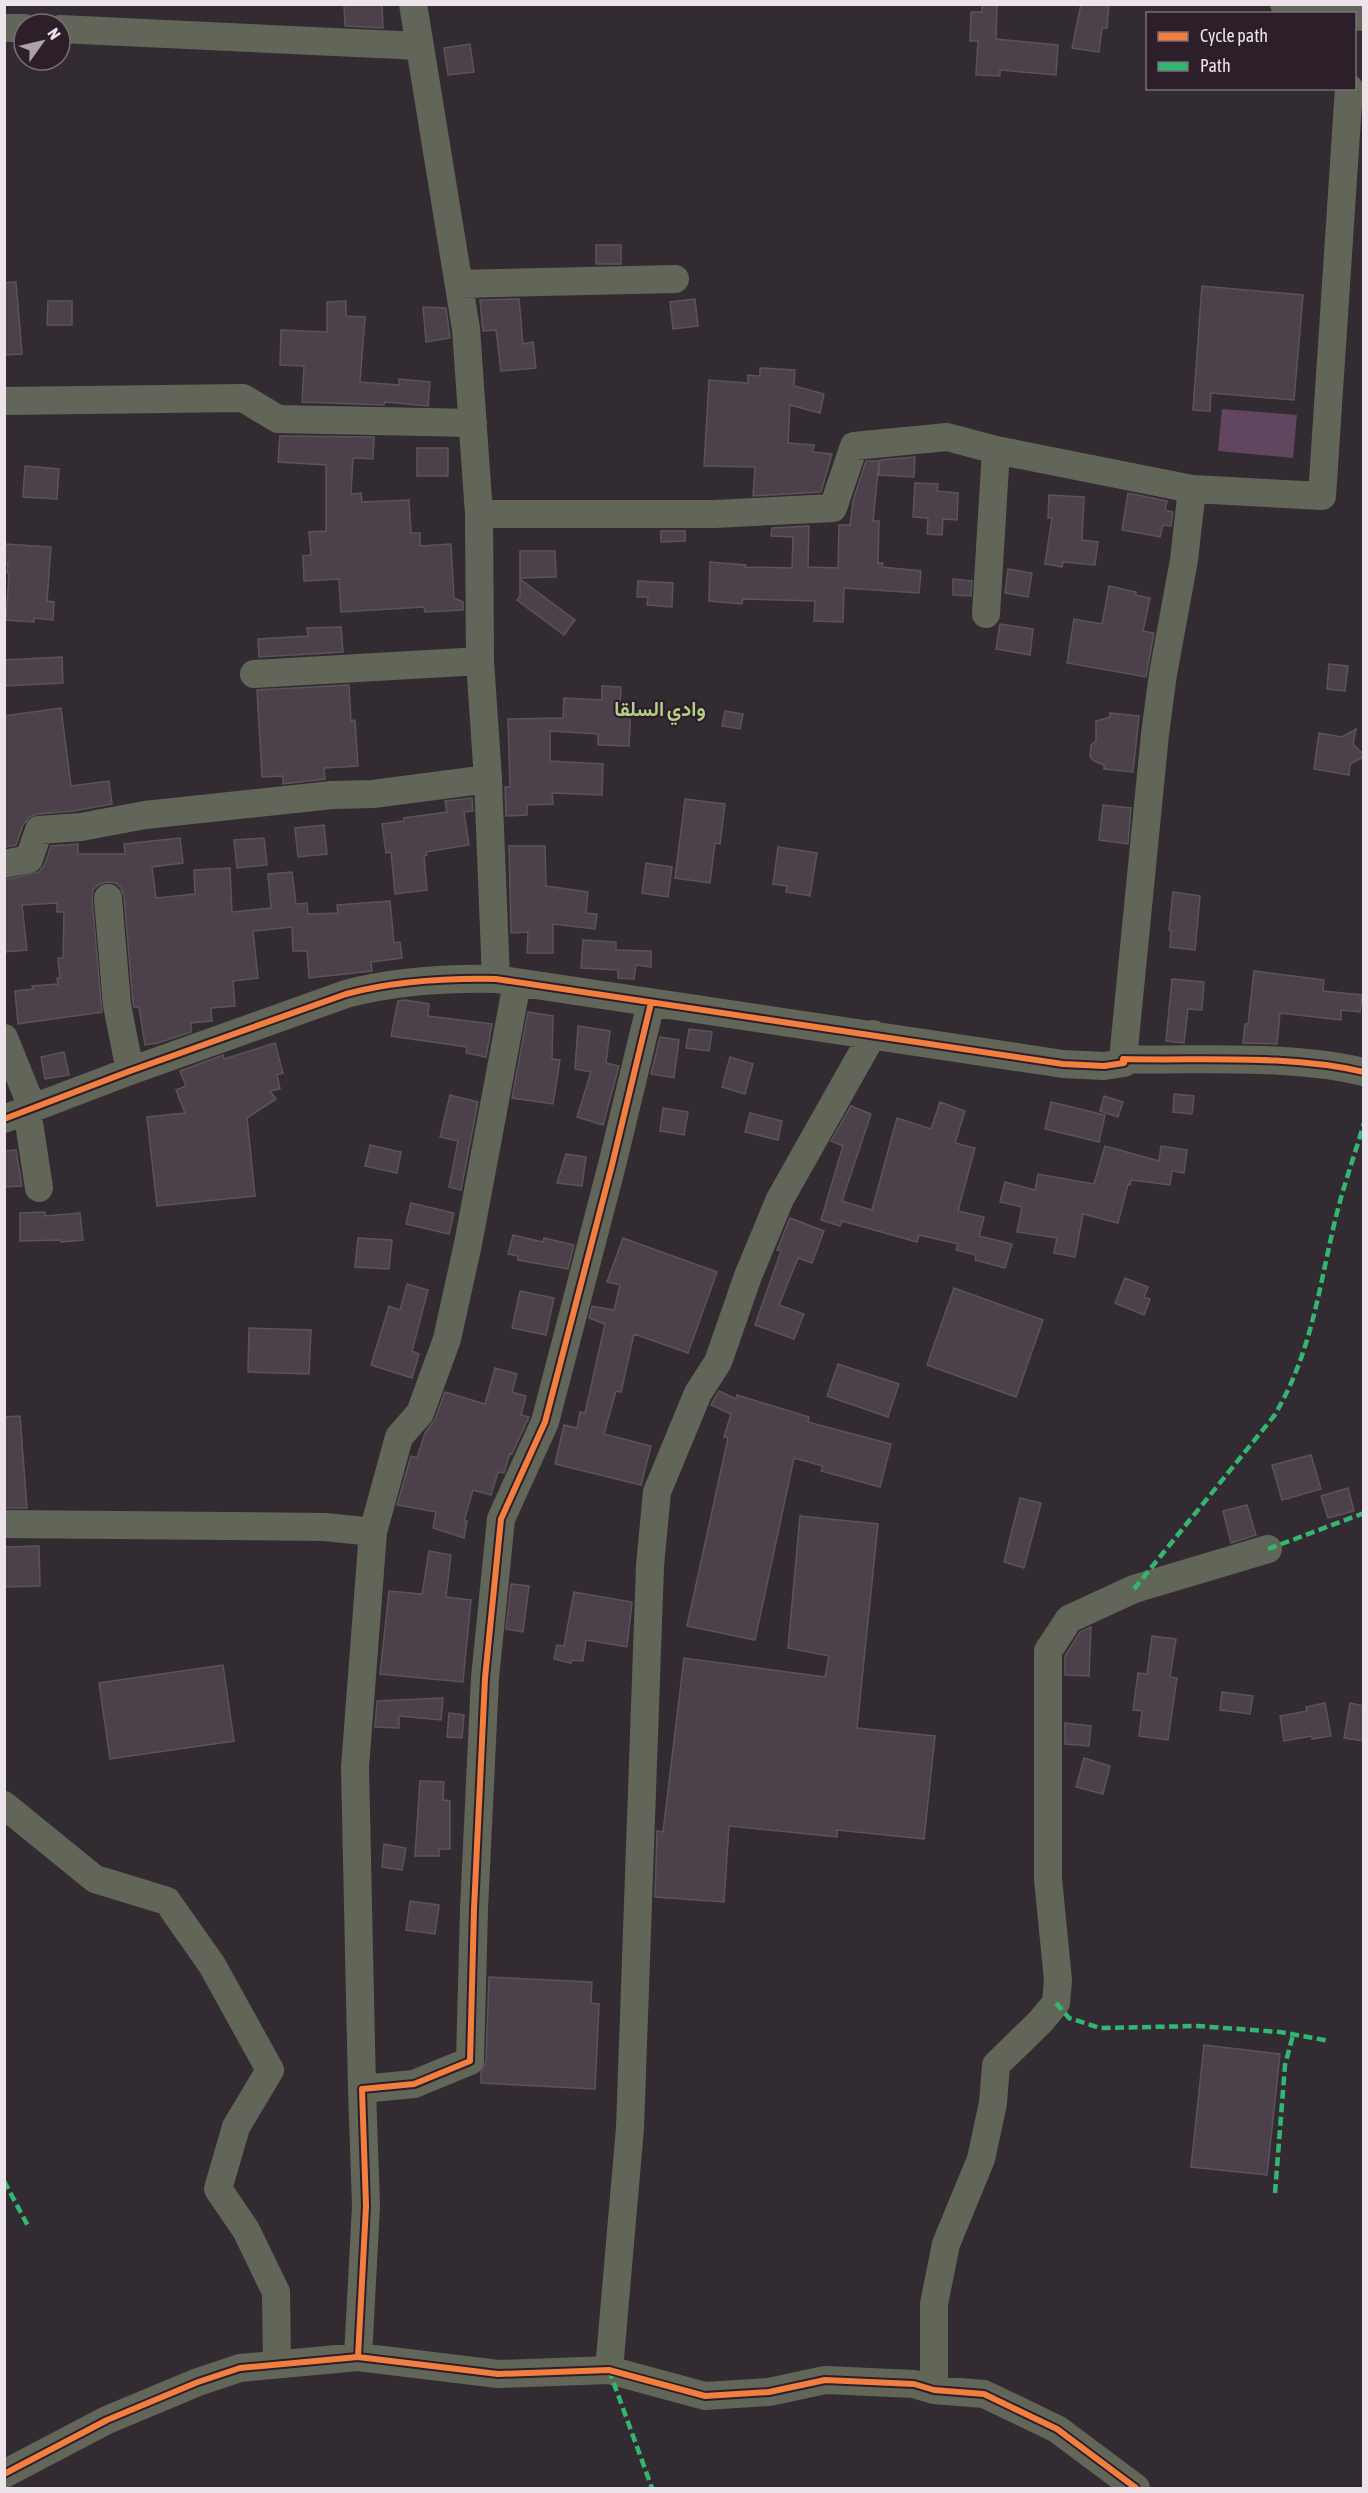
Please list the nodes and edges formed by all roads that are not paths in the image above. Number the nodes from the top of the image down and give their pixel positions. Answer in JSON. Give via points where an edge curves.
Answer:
{"nodes":[{"id":1,"x":413,"y":4,"type":"edge"},
{"id":2,"x":1284,"y":4,"type":"edge"},
{"id":3,"x":1329,"y":12,"type":"edge"},
{"id":4,"x":72,"y":30,"type":"edge"},
{"id":5,"x":420,"y":46,"type":"junction"},
{"id":6,"x":1349,"y":90,"type":"edge"},
{"id":7,"x":675,"y":279,"type":"dead end"},
{"id":8,"x":459,"y":284,"type":"junction"},
{"id":9,"x":4,"y":401,"type":"edge"},
{"id":10,"x":473,"y":423,"type":"junction"},
{"id":11,"x":996,"y":450,"type":"junction"},
{"id":12,"x":1192,"y":489,"type":"junction"},
{"id":13,"x":479,"y":514,"type":"junction"},
{"id":14,"x":986,"y":614,"type":"dead end"},
{"id":15,"x":480,"y":661,"type":"junction"},
{"id":16,"x":254,"y":674,"type":"dead end"},
{"id":17,"x":488,"y":779,"type":"junction"},
{"id":18,"x":4,"y":864,"type":"edge"},
{"id":19,"x":108,"y":898,"type":"dead end"},
{"id":20,"x":507,"y":981,"type":"junction"},
{"id":21,"x":651,"y":1003,"type":"junction"},
{"id":22,"x":873,"y":1034,"type":"junction"},
{"id":23,"x":4,"y":1038,"type":"edge"},
{"id":24,"x":1123,"y":1059,"type":"junction"},
{"id":25,"x":130,"y":1071,"type":"junction"},
{"id":26,"x":1364,"y":1072,"type":"edge"},
{"id":27,"x":21,"y":1112,"type":"edge"},
{"id":28,"x":39,"y":1188,"type":"dead end"},
{"id":29,"x":4,"y":1524,"type":"edge"},
{"id":30,"x":373,"y":1532,"type":"junction"},
{"id":31,"x":1268,"y":1549,"type":"dead end"},
{"id":32,"x":4,"y":1805,"type":"edge"},
{"id":33,"x":362,"y":2089,"type":"junction"},
{"id":34,"x":358,"y":2357,"type":"junction"},
{"id":35,"x":277,"y":2363,"type":"junction"},
{"id":36,"x":609,"y":2370,"type":"junction"},
{"id":37,"x":934,"y":2390,"type":"junction"},
{"id":38,"x":4,"y":2474,"type":"edge"},
{"id":39,"x":1137,"y":2488,"type":"edge"}],
"edges":[{"from":1,"to":5,"type":"street"},
{"from":2,"to":3,"type":"street"},
{"from":4,"to":5,"type":"street"},
{"from":5,"to":8,"type":"street"},
{"from":6,"to":12,"type":"street","via":[[1322,496]]},
{"from":7,"to":8,"type":"street"},
{"from":8,"to":10,"type":"street"},
{"from":9,"to":10,"type":"street","via":[[243,398],[278,419]]},
{"from":10,"to":13,"type":"street"},
{"from":11,"to":12,"type":"street"},
{"from":11,"to":13,"type":"street","via":[[947,437],[854,446],[833,508],[714,514]]},
{"from":11,"to":14,"type":"street"},
{"from":12,"to":24,"type":"street","via":[[1158,710]]},
{"from":13,"to":15,"type":"street"},
{"from":15,"to":16,"type":"street"},
{"from":15,"to":17,"type":"street"},
{"from":17,"to":18,"type":"street","via":[[39,830],[29,859]]},
{"from":17,"to":20,"type":"street"},
{"from":19,"to":25,"type":"street","via":[[117,1005]]},
{"from":20,"to":21,"type":"street"},
{"from":20,"to":25,"type":"street","via":[[458,979],[382,985],[346,994]]},
{"from":20,"to":30,"type":"street","via":[[468,1244],[447,1339],[420,1413],[399,1437]]},
{"from":21,"to":22,"type":"street"},
{"from":21,"to":33,"type":"street","via":[[545,1422],[501,1519],[485,1678],[470,2061],[414,2084]]},
{"from":22,"to":24,"type":"street","via":[[1063,1064],[1104,1066],[1124,1063]]},
{"from":22,"to":36,"type":"street","via":[[780,1199],[718,1362],[698,1393],[657,1492],[650,1566],[630,2128]]},
{"from":23,"to":27,"type":"street"},
{"from":24,"to":26,"type":"street","via":[[1260,1060],[1335,1065]]},
{"from":25,"to":27,"type":"street"},
{"from":27,"to":28,"type":"street"},
{"from":29,"to":30,"type":"street","via":[[324,1527]]},
{"from":30,"to":33,"type":"street","via":[[355,1767]]},
{"from":31,"to":37,"type":"street","via":[[1134,1589],[1069,1619],[1048,1651],[1048,1879],[1058,1980],[1056,2003],[996,2065],[993,2103],[981,2158],[946,2244],[934,2304]]},
{"from":32,"to":35,"type":"street","via":[[95,1879],[167,1901],[212,1965],[270,2070],[236,2127],[218,2189],[246,2230],[276,2292]]},
{"from":33,"to":34,"type":"street","via":[[366,2206]]},
{"from":34,"to":35,"type":"street"},
{"from":34,"to":36,"type":"street","via":[[498,2374]]},
{"from":35,"to":38,"type":"street","via":[[240,2368],[198,2382],[107,2420]]},
{"from":36,"to":37,"type":"street","via":[[705,2396],[769,2392],[825,2380],[914,2384]]},
{"from":37,"to":39,"type":"street","via":[[984,2394],[1057,2429]]}]}
